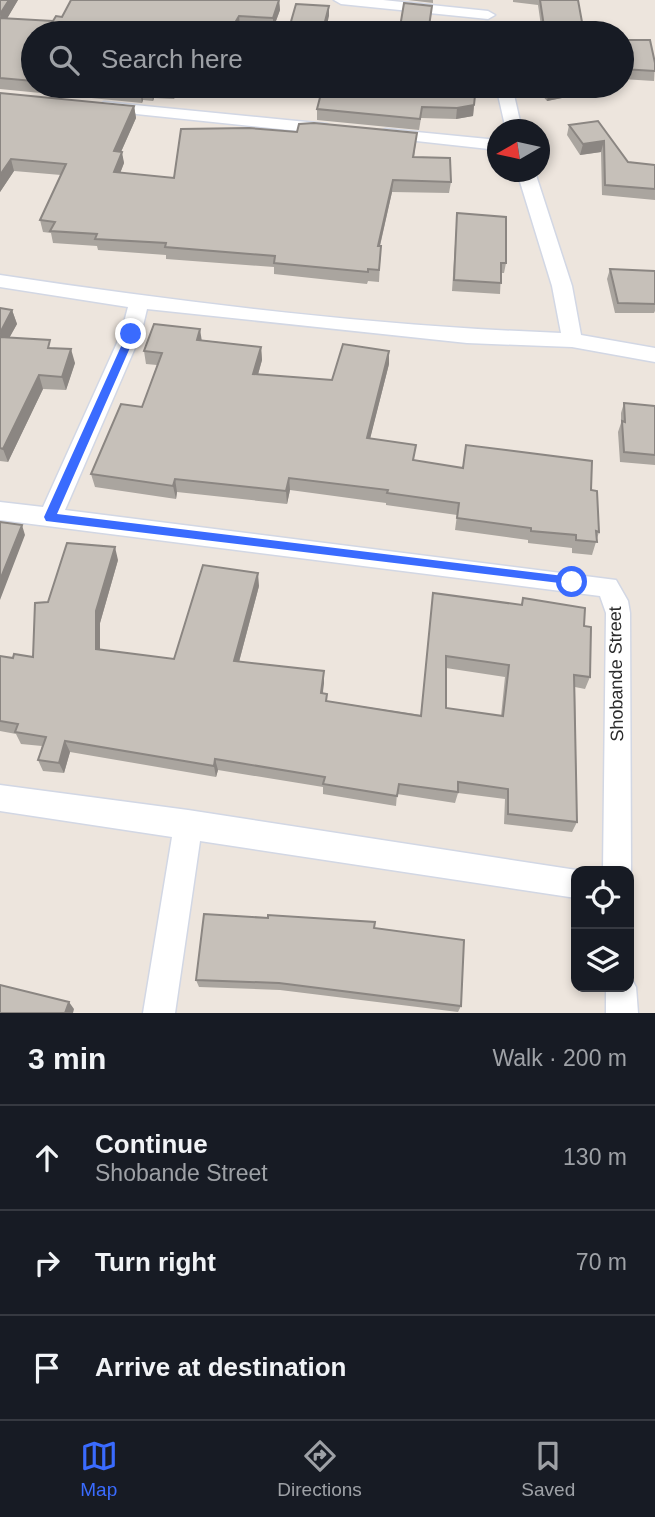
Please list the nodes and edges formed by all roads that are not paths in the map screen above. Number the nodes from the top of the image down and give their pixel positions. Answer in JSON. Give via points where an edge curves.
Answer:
{"nodes":[{"id":1,"x":341,"y":0,"type":"edge"},
{"id":2,"x":487,"y":8,"type":"edge"},
{"id":3,"x":507,"y":98,"type":"edge"},
{"id":4,"x":83,"y":105,"type":"edge"},
{"id":5,"x":512,"y":119,"type":"edge"},
{"id":6,"x":345,"y":130,"type":"edge"},
{"id":7,"x":373,"y":133,"type":"edge"},
{"id":8,"x":487,"y":144,"type":"edge"},
{"id":9,"x":529,"y":182,"type":"edge"},
{"id":10,"x":0,"y":281,"type":"edge"},
{"id":11,"x":139,"y":302,"type":"junction"},
{"id":12,"x":572,"y":340,"type":"junction"},
{"id":13,"x":655,"y":355,"type":"edge"},
{"id":14,"x":0,"y":511,"type":"edge"},
{"id":15,"x":50,"y":517,"type":"junction"},
{"id":16,"x":0,"y":798,"type":"edge"},
{"id":17,"x":188,"y":824,"type":"junction"},
{"id":18,"x":617,"y":866,"type":"edge"},
{"id":19,"x":571,"y":882,"type":"edge"},
{"id":20,"x":621,"y":992,"type":"edge"},
{"id":21,"x":159,"y":1013,"type":"edge"},
{"id":22,"x":622,"y":1013,"type":"edge"}],
"edges":[{"from":1,"to":2,"type":"street"},
{"from":3,"to":5,"type":"street"},
{"from":4,"to":6,"type":"street"},
{"from":7,"to":8,"type":"street"},
{"from":9,"to":12,"type":"street","via":[[562,286]]},
{"from":10,"to":11,"type":"street"},
{"from":11,"to":12,"type":"street","via":[[467,336]]},
{"from":11,"to":15,"type":"street","via":[[131,334]]},
{"from":12,"to":13,"type":"street"},
{"from":14,"to":15,"type":"street","name":"Shobande Street"},
{"from":15,"to":18,"type":"street","name":"Shobande Street","via":[[607,587],[618,613]]},
{"from":16,"to":17,"type":"street"},
{"from":17,"to":19,"type":"street"},
{"from":17,"to":21,"type":"street"},
{"from":20,"to":22,"type":"street"}]}
